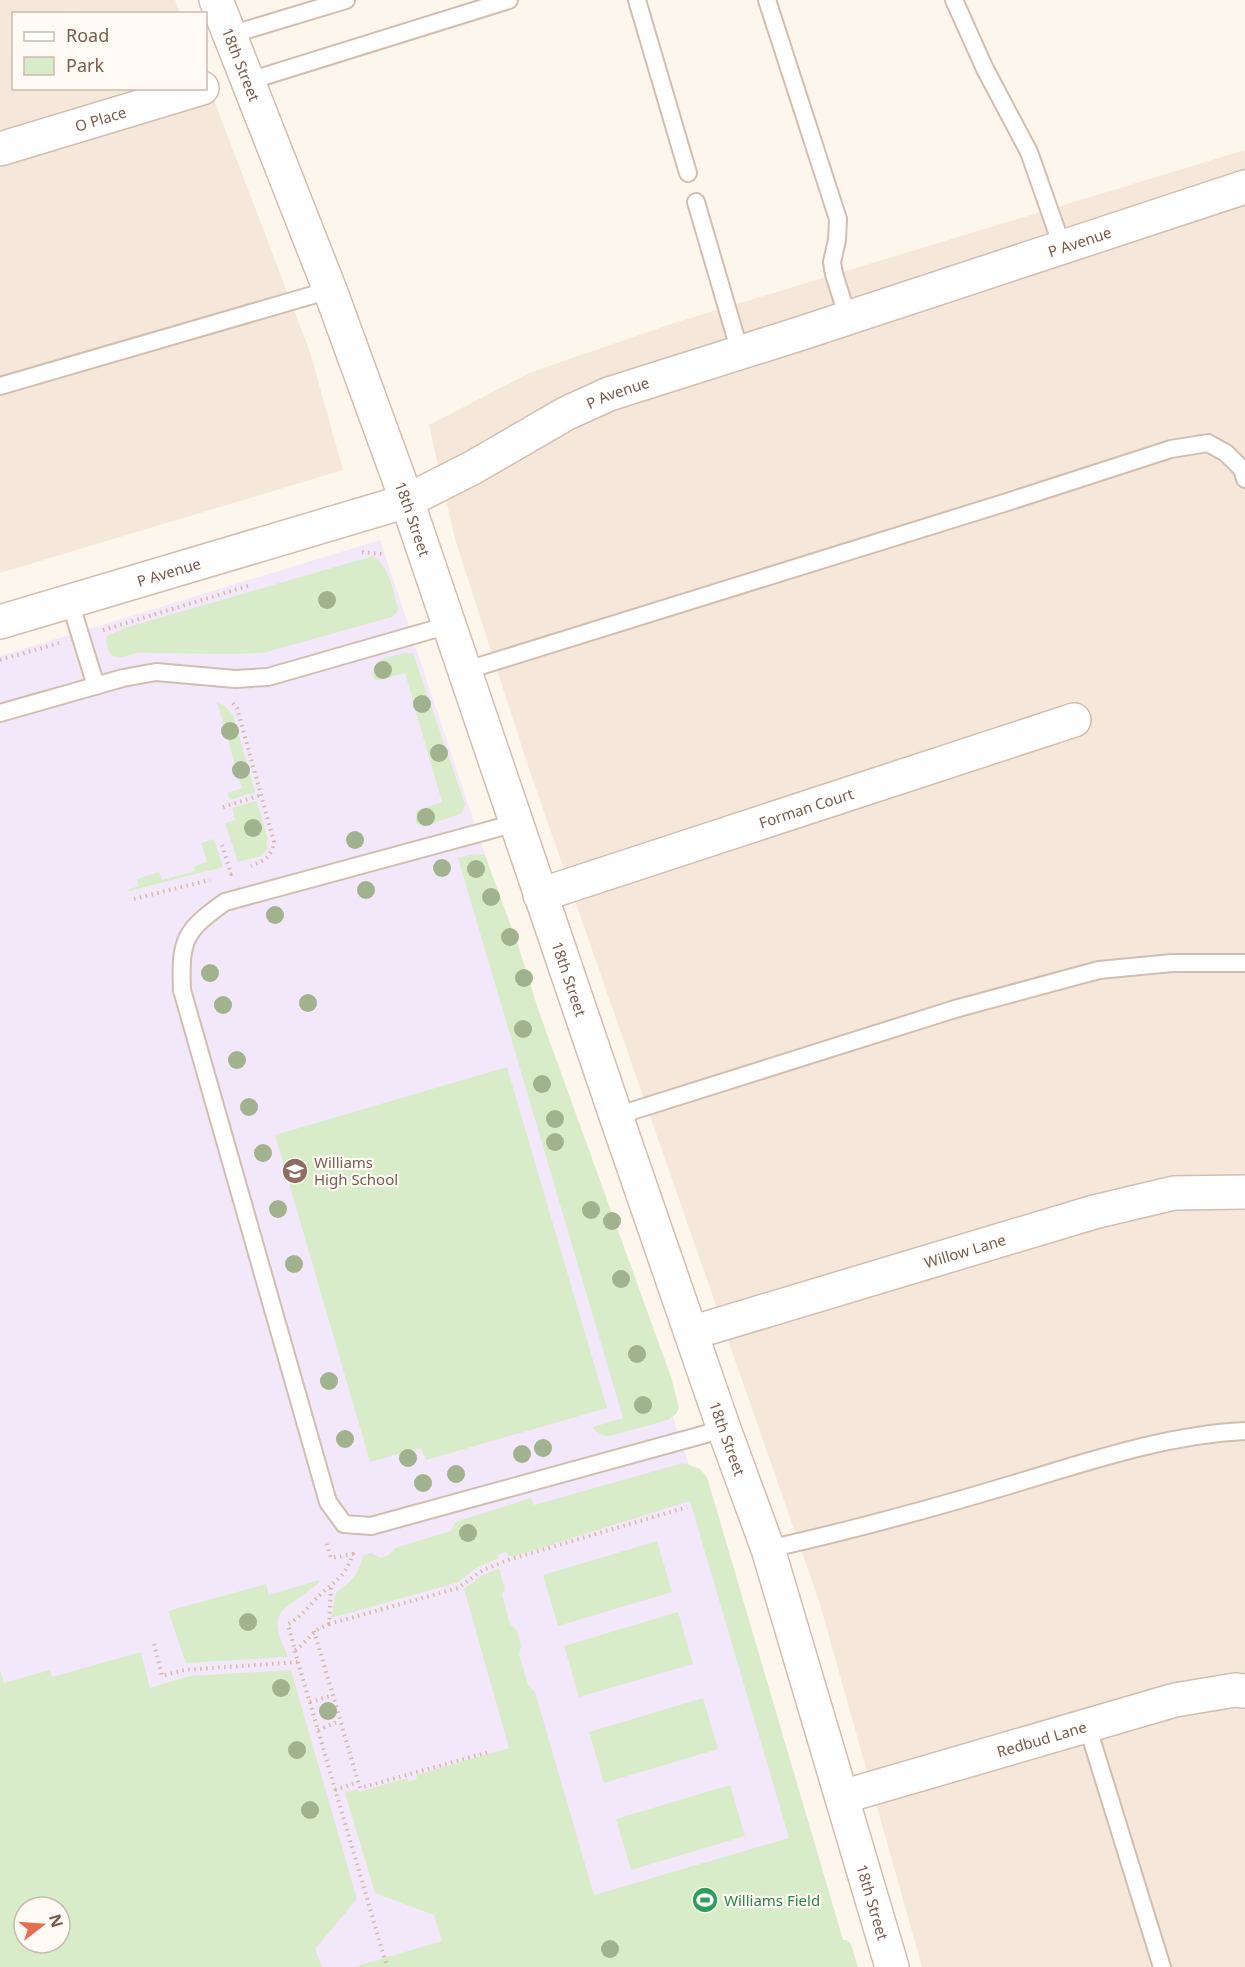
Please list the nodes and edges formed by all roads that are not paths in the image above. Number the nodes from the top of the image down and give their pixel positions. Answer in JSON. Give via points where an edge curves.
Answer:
{"nodes":[{"id":1,"x":216,"y":0,"type":"edge"},
{"id":2,"x":346,"y":0,"type":"edge"},
{"id":3,"x":509,"y":0,"type":"edge"},
{"id":4,"x":637,"y":0,"type":"edge"},
{"id":5,"x":767,"y":0,"type":"edge"},
{"id":6,"x":954,"y":0,"type":"edge"},
{"id":7,"x":230,"y":35,"type":"junction"},
{"id":8,"x":248,"y":78,"type":"junction"},
{"id":9,"x":207,"y":87,"type":"edge"},
{"id":10,"x":197,"y":90,"type":"edge"},
{"id":11,"x":0,"y":149,"type":"edge"},
{"id":12,"x":688,"y":172,"type":"dead end"},
{"id":13,"x":1245,"y":187,"type":"edge"},
{"id":14,"x":696,"y":202,"type":"dead end"},
{"id":15,"x":1062,"y":246,"type":"junction"},
{"id":16,"x":330,"y":290,"type":"junction"},
{"id":17,"x":848,"y":318,"type":"junction"},
{"id":18,"x":740,"y":352,"type":"junction"},
{"id":19,"x":0,"y":386,"type":"edge"},
{"id":20,"x":1245,"y":479,"type":"edge"},
{"id":21,"x":407,"y":501,"type":"junction"},
{"id":22,"x":70,"y":602,"type":"junction"},
{"id":23,"x":0,"y":622,"type":"edge"},
{"id":24,"x":448,"y":625,"type":"junction"},
{"id":25,"x":464,"y":671,"type":"junction"},
{"id":26,"x":96,"y":686,"type":"junction"},
{"id":27,"x":0,"y":713,"type":"edge"},
{"id":28,"x":1074,"y":720,"type":"dead end"},
{"id":29,"x":516,"y":823,"type":"junction"},
{"id":30,"x":540,"y":895,"type":"junction"},
{"id":31,"x":1245,"y":963,"type":"edge"},
{"id":32,"x":616,"y":1116,"type":"junction"},
{"id":33,"x":1245,"y":1192,"type":"edge"},
{"id":34,"x":691,"y":1333,"type":"junction"},
{"id":35,"x":724,"y":1429,"type":"junction"},
{"id":36,"x":1245,"y":1431,"type":"edge"},
{"id":37,"x":768,"y":1549,"type":"junction"},
{"id":38,"x":1245,"y":1691,"type":"edge"},
{"id":39,"x":1087,"y":1725,"type":"junction"},
{"id":40,"x":842,"y":1797,"type":"junction"},
{"id":41,"x":892,"y":1967,"type":"edge"},
{"id":42,"x":1162,"y":1967,"type":"edge"}],
"edges":[{"from":1,"to":7,"type":"street","name":"18th Street"},
{"from":2,"to":7,"type":"lane"},
{"from":3,"to":8,"type":"lane"},
{"from":4,"to":12,"type":"lane"},
{"from":5,"to":17,"type":"lane","via":[[838,219],[832,262]]},
{"from":6,"to":15,"type":"lane","via":[[1029,152]]},
{"from":7,"to":8,"type":"street","name":"18th Street"},
{"from":8,"to":9,"type":"street","name":"O Place"},
{"from":8,"to":16,"type":"street","name":"18th Street"},
{"from":10,"to":11,"type":"street","name":"O Place"},
{"from":13,"to":15,"type":"street","name":"P Avenue"},
{"from":14,"to":18,"type":"lane"},
{"from":15,"to":17,"type":"street","name":"P Avenue"},
{"from":16,"to":19,"type":"lane"},
{"from":16,"to":21,"type":"street","name":"18th Street"},
{"from":17,"to":18,"type":"street","name":"P Avenue"},
{"from":18,"to":21,"type":"street","name":"P Avenue","via":[[649,380],[577,408]]},
{"from":20,"to":25,"type":"lane","via":[[1242,469],[1226,453],[1208,443],[1171,449]]},
{"from":21,"to":22,"type":"street","name":"P Avenue"},
{"from":21,"to":24,"type":"street","name":"18th Street"},
{"from":22,"to":23,"type":"street","name":"P Avenue"},
{"from":22,"to":26,"type":"lane"},
{"from":24,"to":25,"type":"street","name":"18th Street"},
{"from":24,"to":26,"type":"lane","via":[[268,676],[235,679],[156,672]]},
{"from":25,"to":29,"type":"street","name":"18th Street"},
{"from":26,"to":27,"type":"lane"},
{"from":28,"to":30,"type":"street","name":"Forman Court"},
{"from":29,"to":30,"type":"street","name":"18th Street"},
{"from":29,"to":35,"type":"lane","via":[[225,902],[187,936],[181,960],[182,990],[328,1502],[344,1524],[371,1526]]},
{"from":30,"to":32,"type":"street","name":"18th Street"},
{"from":31,"to":32,"type":"lane","via":[[1172,963],[1099,970],[955,1009]]},
{"from":32,"to":34,"type":"street","name":"18th Street"},
{"from":33,"to":34,"type":"street","name":"Willow Lane","via":[[1173,1194],[1094,1212]]},
{"from":34,"to":35,"type":"street","name":"18th Street"},
{"from":35,"to":37,"type":"street","name":"18th Street"},
{"from":36,"to":37,"type":"lane","via":[[1187,1437],[1126,1450],[968,1498]]},
{"from":37,"to":40,"type":"street","name":"18th Street"},
{"from":38,"to":39,"type":"street","name":"Redbud Lane","via":[[1174,1700]]},
{"from":39,"to":40,"type":"street","name":"Redbud Lane"},
{"from":39,"to":42,"type":"lane"},
{"from":40,"to":41,"type":"street","name":"18th Street"}]}
